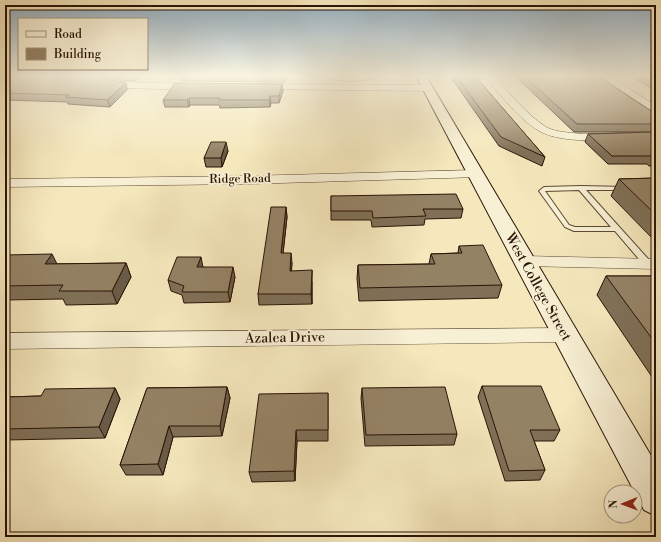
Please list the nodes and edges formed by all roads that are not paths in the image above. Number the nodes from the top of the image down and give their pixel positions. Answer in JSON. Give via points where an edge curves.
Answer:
{"nodes":[{"id":1,"x":435,"y":101,"type":"edge"},
{"id":2,"x":514,"y":101,"type":"edge"},
{"id":3,"x":643,"y":101,"type":"edge"},
{"id":4,"x":656,"y":110,"type":"edge"},
{"id":5,"x":656,"y":136,"type":"edge"},
{"id":6,"x":476,"y":174,"type":"junction"},
{"id":7,"x":5,"y":183,"type":"edge"},
{"id":8,"x":582,"y":188,"type":"junction"},
{"id":9,"x":634,"y":188,"type":"edge"},
{"id":10,"x":616,"y":229,"type":"junction"},
{"id":11,"x":524,"y":261,"type":"junction"},
{"id":12,"x":651,"y":263,"type":"edge"},
{"id":13,"x":566,"y":335,"type":"junction"},
{"id":14,"x":5,"y":341,"type":"edge"},
{"id":15,"x":656,"y":498,"type":"edge"}],
"edges":[{"from":1,"to":6,"type":"street","name":"West College Street"},
{"from":2,"to":5,"type":"street","via":[[535,124],[545,130],[565,135]]},
{"from":3,"to":4,"type":"street"},
{"from":6,"to":7,"type":"street","name":"Ridge Road"},
{"from":6,"to":11,"type":"street","name":"West College Street"},
{"from":8,"to":9,"type":"lane"},
{"from":8,"to":10,"type":"lane"},
{"from":8,"to":10,"type":"lane","via":[[542,191],[567,226],[574,229]]},
{"from":10,"to":12,"type":"lane"},
{"from":11,"to":12,"type":"street"},
{"from":11,"to":13,"type":"street","name":"West College Street"},
{"from":13,"to":14,"type":"street","name":"Azalea Drive"},
{"from":13,"to":15,"type":"street","name":"West College Street"}]}
